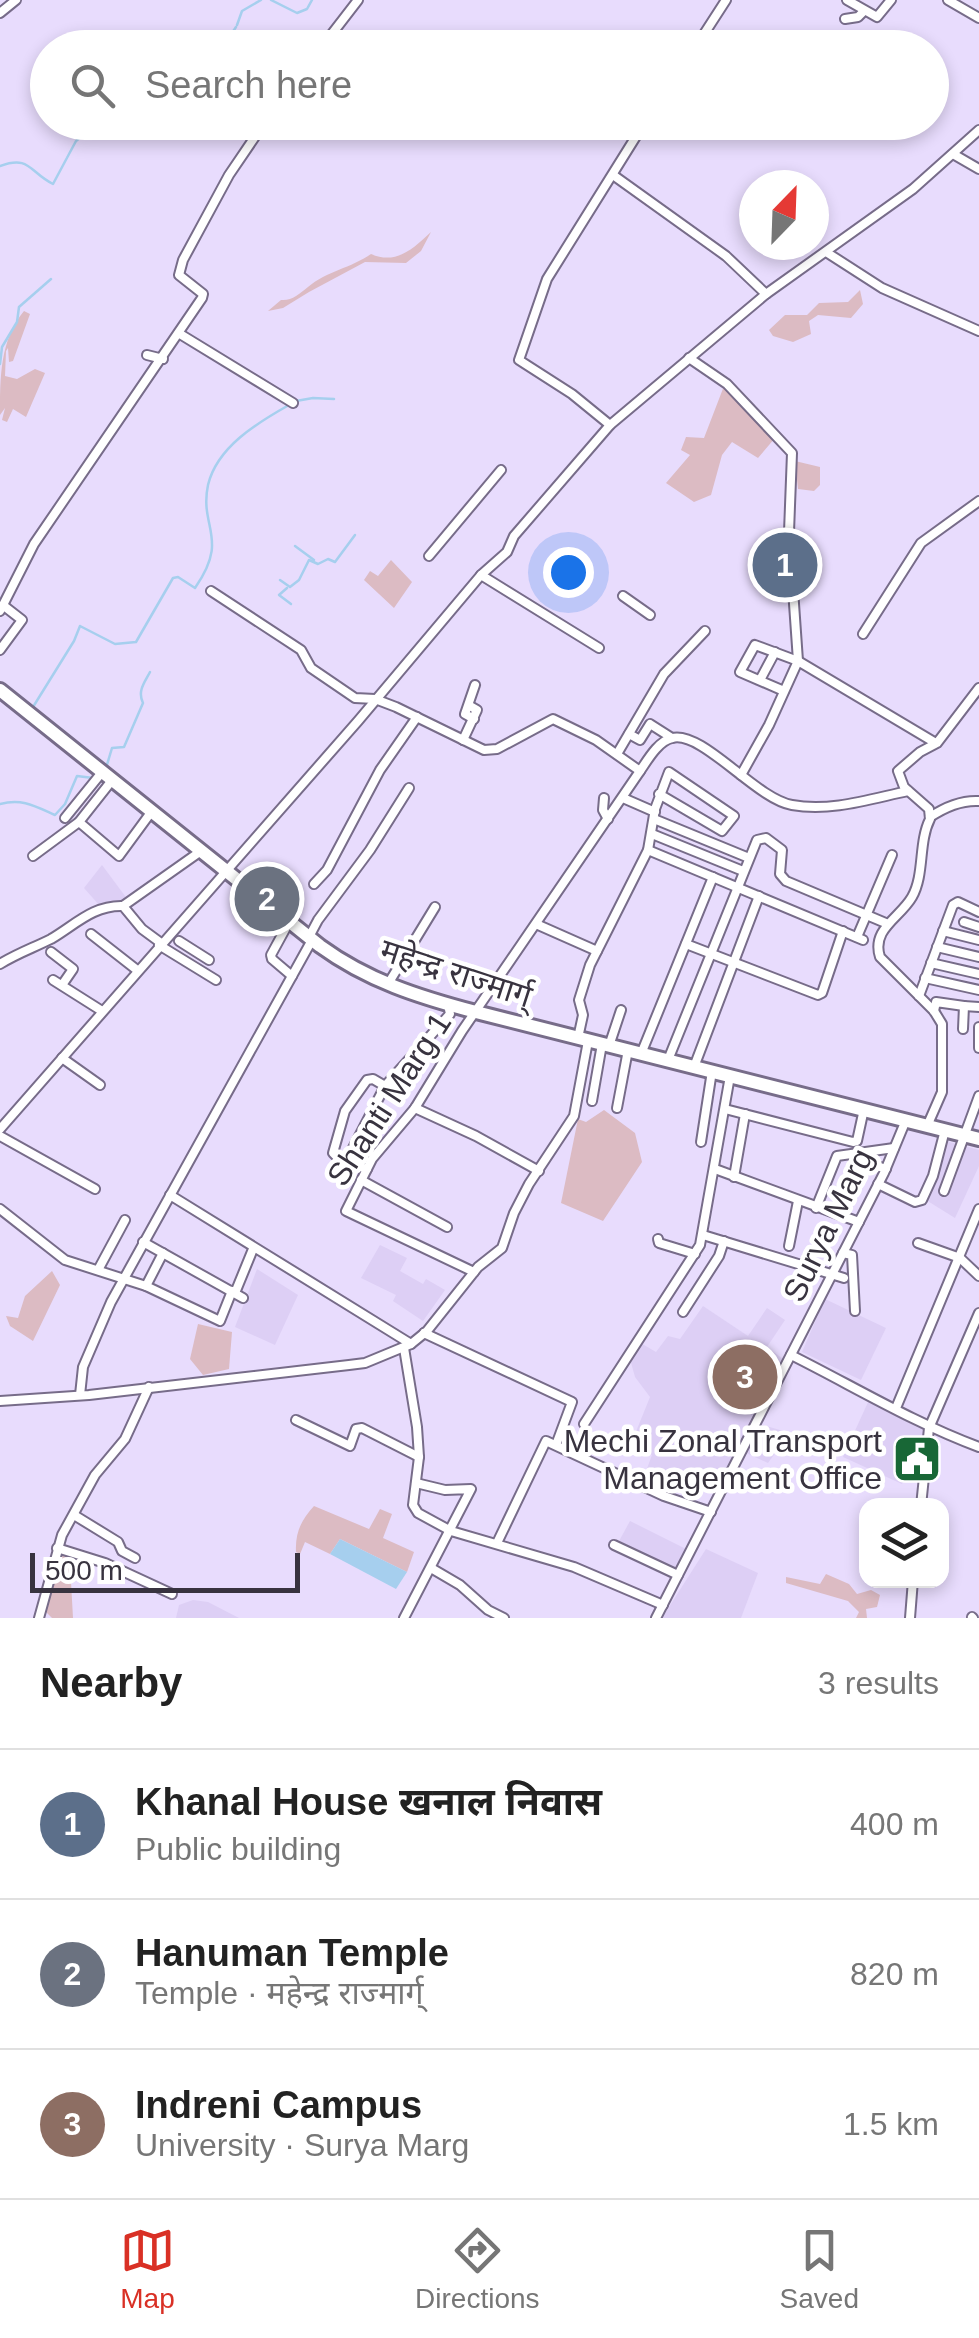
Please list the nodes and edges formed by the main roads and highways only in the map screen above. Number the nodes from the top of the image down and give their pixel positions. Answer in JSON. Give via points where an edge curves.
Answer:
{"nodes":[{"id":1,"x":0,"y":690,"type":"edge"},
{"id":2,"x":972,"y":1137,"type":"edge"}],
"edges":[{"from":1,"to":2,"type":"highway","name":"महेन्द्र राज्मार्ग्","via":[[310,939],[387,986]]}]}
